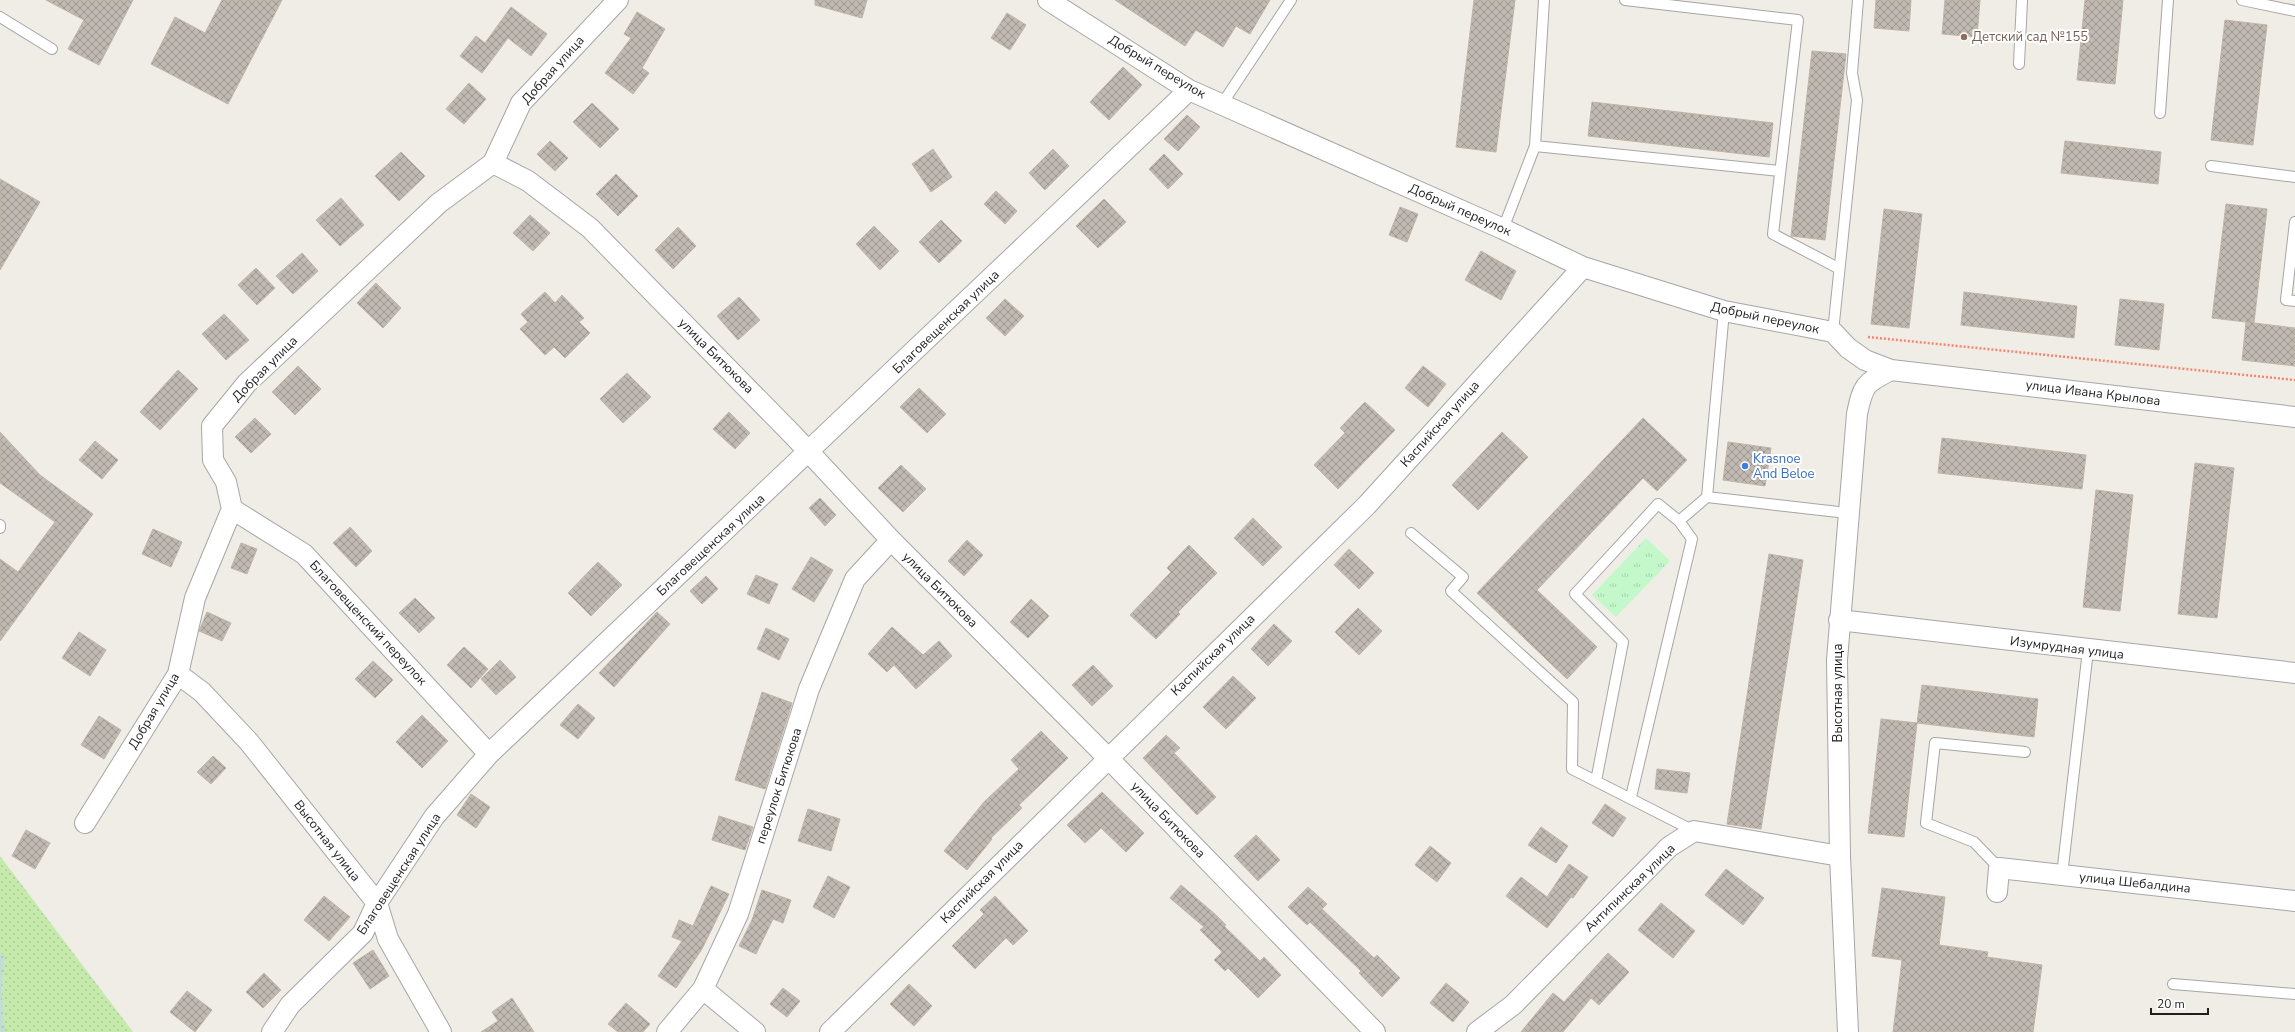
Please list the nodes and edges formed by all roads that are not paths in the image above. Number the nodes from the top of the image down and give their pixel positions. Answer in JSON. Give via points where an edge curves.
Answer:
{"nodes":[{"id":1,"x":618,"y":0,"type":"edge"},
{"id":2,"x":1048,"y":0,"type":"edge"},
{"id":3,"x":1291,"y":0,"type":"edge"},
{"id":4,"x":1544,"y":0,"type":"edge"},
{"id":5,"x":1625,"y":0,"type":"edge"},
{"id":6,"x":1858,"y":0,"type":"edge"},
{"id":7,"x":2022,"y":0,"type":"edge"},
{"id":8,"x":2168,"y":0,"type":"edge"},
{"id":9,"x":2242,"y":0,"type":"edge"},
{"id":10,"x":2295,"y":11,"type":"edge"},
{"id":11,"x":0,"y":17,"type":"edge"},
{"id":12,"x":52,"y":49,"type":"dead end"},
{"id":13,"x":2019,"y":64,"type":"dead end"},
{"id":14,"x":1189,"y":90,"type":"junction"},
{"id":15,"x":1222,"y":104,"type":"junction"},
{"id":16,"x":2160,"y":113,"type":"dead end"},
{"id":17,"x":1535,"y":146,"type":"junction"},
{"id":18,"x":493,"y":163,"type":"junction"},
{"id":19,"x":2211,"y":166,"type":"dead end"},
{"id":20,"x":1780,"y":170,"type":"junction"},
{"id":21,"x":2295,"y":178,"type":"edge"},
{"id":22,"x":2295,"y":222,"type":"edge"},
{"id":23,"x":1503,"y":229,"type":"junction"},
{"id":24,"x":1583,"y":267,"type":"junction"},
{"id":25,"x":1838,"y":268,"type":"junction"},
{"id":26,"x":2295,"y":301,"type":"edge"},
{"id":27,"x":1724,"y":311,"type":"junction"},
{"id":28,"x":1833,"y":332,"type":"junction"},
{"id":29,"x":1891,"y":370,"type":"junction"},
{"id":30,"x":2295,"y":416,"type":"edge"},
{"id":31,"x":809,"y":452,"type":"junction"},
{"id":32,"x":1707,"y":497,"type":"junction"},
{"id":33,"x":232,"y":509,"type":"junction"},
{"id":34,"x":1848,"y":513,"type":"junction"},
{"id":35,"x":1679,"y":521,"type":"junction"},
{"id":36,"x":1411,"y":533,"type":"dead end"},
{"id":37,"x":890,"y":540,"type":"junction"},
{"id":38,"x":1840,"y":620,"type":"junction"},
{"id":39,"x":2088,"y":650,"type":"junction"},
{"id":40,"x":2295,"y":673,"type":"edge"},
{"id":41,"x":178,"y":674,"type":"junction"},
{"id":42,"x":2025,"y":752,"type":"dead end"},
{"id":43,"x":489,"y":754,"type":"junction"},
{"id":44,"x":1108,"y":758,"type":"junction"},
{"id":45,"x":1596,"y":781,"type":"junction"},
{"id":46,"x":1631,"y":797,"type":"junction"},
{"id":47,"x":85,"y":823,"type":"dead end"},
{"id":48,"x":1694,"y":831,"type":"junction"},
{"id":49,"x":1840,"y":856,"type":"junction"},
{"id":50,"x":1999,"y":868,"type":"junction"},
{"id":51,"x":2062,"y":875,"type":"junction"},
{"id":52,"x":1997,"y":892,"type":"dead end"},
{"id":53,"x":2295,"y":901,"type":"edge"},
{"id":54,"x":377,"y":903,"type":"junction"},
{"id":55,"x":2172,"y":984,"type":"dead end"},
{"id":56,"x":703,"y":989,"type":"junction"},
{"id":57,"x":2295,"y":994,"type":"edge"},
{"id":58,"x":272,"y":1032,"type":"edge"},
{"id":59,"x":441,"y":1032,"type":"edge"},
{"id":60,"x":667,"y":1032,"type":"edge"},
{"id":61,"x":755,"y":1032,"type":"edge"},
{"id":62,"x":830,"y":1032,"type":"edge"},
{"id":63,"x":1375,"y":1032,"type":"edge"},
{"id":64,"x":1477,"y":1032,"type":"edge"},
{"id":65,"x":1848,"y":1032,"type":"edge"}],
"edges":[{"from":1,"to":18,"type":"street","name":"Добрая улица","via":[[521,103]]},
{"from":2,"to":14,"type":"street","name":"Добрый переулок"},
{"from":3,"to":15,"type":"lane"},
{"from":4,"to":17,"type":"lane"},
{"from":5,"to":20,"type":"lane","via":[[1798,20]]},
{"from":6,"to":25,"type":"lane","via":[[1852,73],[1857,100]]},
{"from":7,"to":13,"type":"lane"},
{"from":8,"to":16,"type":"lane"},
{"from":9,"to":10,"type":"lane"},
{"from":11,"to":12,"type":"lane"},
{"from":14,"to":15,"type":"street","name":"Добрый переулок"},
{"from":14,"to":31,"type":"street","name":"Благовещенская улица"},
{"from":15,"to":23,"type":"street","name":"Добрый переулок"},
{"from":17,"to":20,"type":"lane"},
{"from":17,"to":23,"type":"lane"},
{"from":18,"to":31,"type":"street","name":"улица Битюкова","via":[[528,181],[590,228]]},
{"from":18,"to":33,"type":"street","name":"Добрая улица","via":[[439,203],[247,384],[212,426],[213,460],[226,482]]},
{"from":19,"to":21,"type":"lane"},
{"from":20,"to":25,"type":"lane","via":[[1773,234]]},
{"from":22,"to":26,"type":"lane","via":[[2286,300]]},
{"from":23,"to":24,"type":"street","name":"Добрый переулок"},
{"from":24,"to":27,"type":"street","name":"Добрый переулок"},
{"from":24,"to":44,"type":"street","name":"Каспийская улица","via":[[1367,505]]},
{"from":25,"to":28,"type":"lane"},
{"from":27,"to":28,"type":"street","name":"Добрый переулок"},
{"from":27,"to":32,"type":"lane"},
{"from":28,"to":29,"type":"street","name":"Добрый переулок","via":[[1848,348],[1865,360]]},
{"from":29,"to":30,"type":"street","name":"улица Ивана Крылова"},
{"from":29,"to":34,"type":"street","name":"Высотная улица","via":[[1870,380],[1861,394]]},
{"from":31,"to":37,"type":"street","name":"улица Битюкова"},
{"from":31,"to":43,"type":"street","name":"Благовещенская улица"},
{"from":32,"to":34,"type":"lane"},
{"from":32,"to":35,"type":"lane"},
{"from":33,"to":41,"type":"street","name":"Добрая улица","via":[[194,598]]},
{"from":33,"to":43,"type":"street","name":"Благовещенский переулок","via":[[304,554]]},
{"from":34,"to":38,"type":"street","name":"Высотная улица"},
{"from":35,"to":45,"type":"lane","via":[[1658,504],[1574,594],[1622,642]]},
{"from":35,"to":46,"type":"lane","via":[[1692,539]]},
{"from":36,"to":45,"type":"lane","via":[[1463,577],[1451,591],[1573,702],[1572,769]]},
{"from":37,"to":44,"type":"street","name":"улица Битюкова"},
{"from":37,"to":56,"type":"street","name":"переулок Битюкова","via":[[855,580],[812,682],[738,914]]},
{"from":38,"to":39,"type":"street","name":"Изумрудная улица"},
{"from":38,"to":49,"type":"street","name":"Высотная улица","via":[[1837,660]]},
{"from":39,"to":40,"type":"street","name":"Изумрудная улица"},
{"from":39,"to":51,"type":"lane"},
{"from":41,"to":47,"type":"street","name":"Добрая улица"},
{"from":41,"to":54,"type":"street","name":"Высотная улица","via":[[202,692],[249,742]]},
{"from":42,"to":50,"type":"lane","via":[[1935,743],[1926,823],[1974,842]]},
{"from":43,"to":54,"type":"street","name":"Благовещенская улица","via":[[434,817]]},
{"from":44,"to":62,"type":"street","name":"Каспийская улица"},
{"from":44,"to":63,"type":"street","name":"улица Битюкова"},
{"from":45,"to":46,"type":"lane"},
{"from":46,"to":48,"type":"lane"},
{"from":48,"to":49,"type":"street"},
{"from":48,"to":64,"type":"street","name":"Антипинская улица","via":[[1669,847],[1513,1005]]},
{"from":49,"to":65,"type":"street","name":"Высотная улица"},
{"from":50,"to":51,"type":"street","name":"улица Шебалдина"},
{"from":50,"to":52,"type":"street"},
{"from":51,"to":53,"type":"street","name":"улица Шебалдина"},
{"from":54,"to":58,"type":"street","name":"Благовещенская улица","via":[[363,933],[290,1005]]},
{"from":54,"to":59,"type":"street","name":"Высотная улица","via":[[388,939]]},
{"from":55,"to":57,"type":"lane"},
{"from":56,"to":60,"type":"street","name":"переулок Битюкова"},
{"from":56,"to":61,"type":"street"}]}
